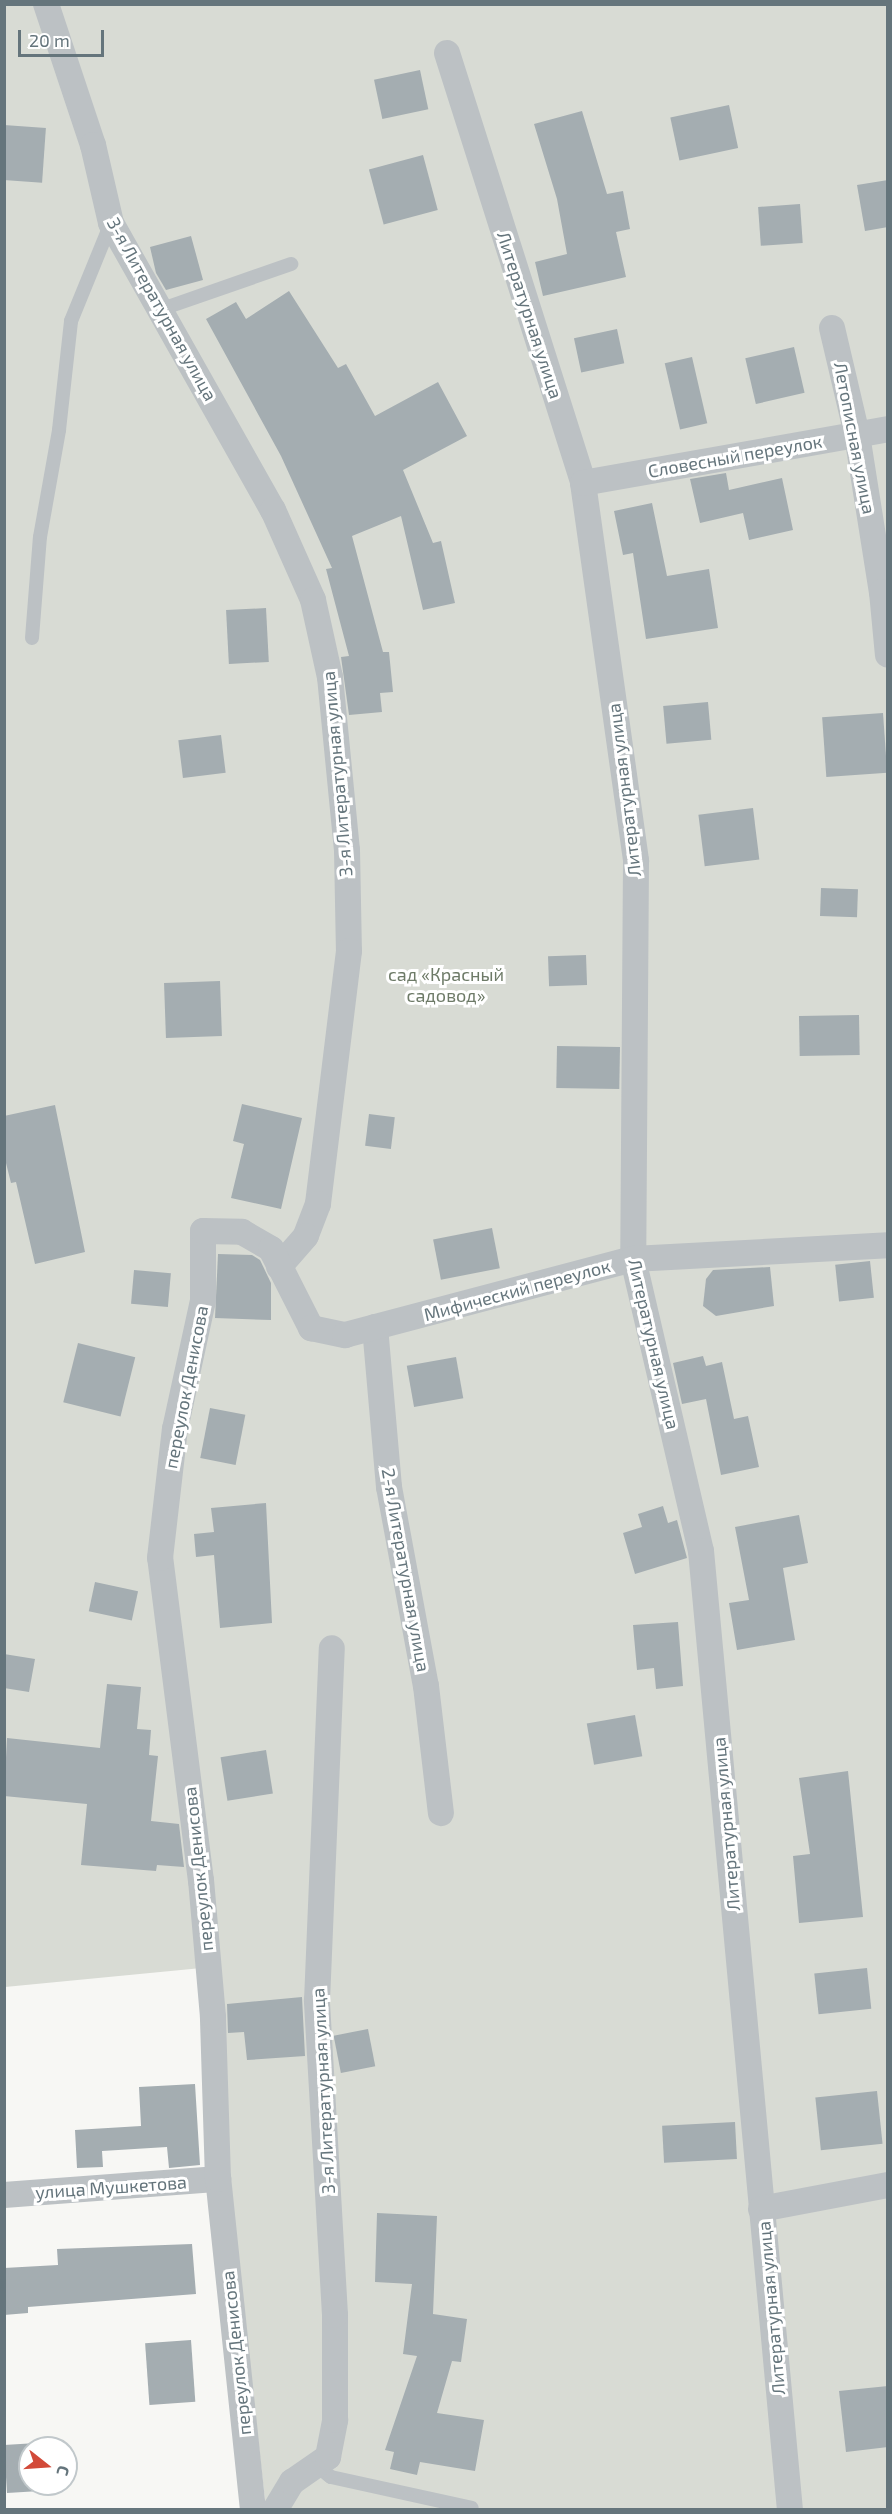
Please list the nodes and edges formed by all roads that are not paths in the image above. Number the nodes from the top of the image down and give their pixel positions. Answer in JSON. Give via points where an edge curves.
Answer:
{"nodes":[{"id":1,"x":46,"y":4,"type":"edge"},
{"id":2,"x":447,"y":53,"type":"dead end"},
{"id":3,"x":111,"y":222,"type":"junction"},
{"id":4,"x":291,"y":264,"type":"dead end"},
{"id":5,"x":162,"y":309,"type":"junction"},
{"id":6,"x":832,"y":328,"type":"dead end"},
{"id":7,"x":888,"y":429,"type":"edge"},
{"id":8,"x":857,"y":435,"type":"junction"},
{"id":9,"x":583,"y":483,"type":"junction"},
{"id":10,"x":32,"y":638,"type":"dead end"},
{"id":11,"x":888,"y":656,"type":"edge"},
{"id":12,"x":203,"y":1231,"type":"joint"},
{"id":13,"x":888,"y":1245,"type":"edge"},
{"id":14,"x":633,"y":1259,"type":"junction"},
{"id":15,"x":279,"y":1266,"type":"junction"},
{"id":16,"x":375,"y":1328,"type":"junction"},
{"id":17,"x":332,"y":1648,"type":"dead end"},
{"id":18,"x":441,"y":1813,"type":"dead end"},
{"id":19,"x":218,"y":2180,"type":"junction"},
{"id":20,"x":888,"y":2185,"type":"edge"},
{"id":21,"x":4,"y":2195,"type":"edge"},
{"id":22,"x":761,"y":2209,"type":"junction"},
{"id":23,"x":316,"y":2465,"type":"junction"},
{"id":24,"x":472,"y":2508,"type":"dead end"},
{"id":25,"x":253,"y":2510,"type":"edge"},
{"id":26,"x":275,"y":2510,"type":"edge"},
{"id":27,"x":790,"y":2510,"type":"edge"}],
"edges":[{"from":1,"to":3,"type":"street","name":"3-я Литературная улица","via":[[93,145]]},
{"from":2,"to":9,"type":"street","name":"Литературная улица"},
{"from":3,"to":5,"type":"street","name":"3-я Литературная улица"},
{"from":3,"to":10,"type":"lane","via":[[70,321],[59,430],[40,537]]},
{"from":4,"to":5,"type":"lane"},
{"from":5,"to":15,"type":"street","name":"3-я Литературная улица","via":[[273,510],[313,600],[330,677],[347,850],[349,951],[318,1204],[306,1236]]},
{"from":6,"to":8,"type":"street","name":"Летописная улица"},
{"from":7,"to":8,"type":"street","name":"Словесный переулок"},
{"from":8,"to":9,"type":"street","name":"Словесный переулок"},
{"from":8,"to":11,"type":"street","name":"Летописная улица","via":[[882,591]]},
{"from":9,"to":14,"type":"street","name":"Литературная улица","via":[[636,861]]},
{"from":12,"to":15,"type":"street","name":"Мифический переулок","via":[[242,1232],[271,1249]]},
{"from":12,"to":19,"type":"street","name":"переулок Денисова","via":[[203,1301],[175,1429],[160,1558],[210,1983]]},
{"from":13,"to":14,"type":"street","name":"Мифический переулок"},
{"from":14,"to":16,"type":"street","name":"Мифический переулок"},
{"from":14,"to":22,"type":"street","name":"Литературная улица","via":[[701,1551]]},
{"from":15,"to":16,"type":"street","name":"Мифический переулок","via":[[311,1328],[345,1335]]},
{"from":16,"to":18,"type":"street","name":"2-я Литературная улица","via":[[389,1487],[426,1686]]},
{"from":17,"to":23,"type":"street","name":"3-я Литературная улица","via":[[317,2001],[335,2315],[335,2420],[328,2457]]},
{"from":19,"to":21,"type":"street","name":"улица Мушкетова"},
{"from":19,"to":25,"type":"street","name":"переулок Денисова"},
{"from":20,"to":22,"type":"street"},
{"from":22,"to":27,"type":"street","name":"Литературная улица"},
{"from":23,"to":24,"type":"lane","via":[[331,2477]]},
{"from":23,"to":26,"type":"street","name":"3-я Литературная улица","via":[[292,2482]]}]}
